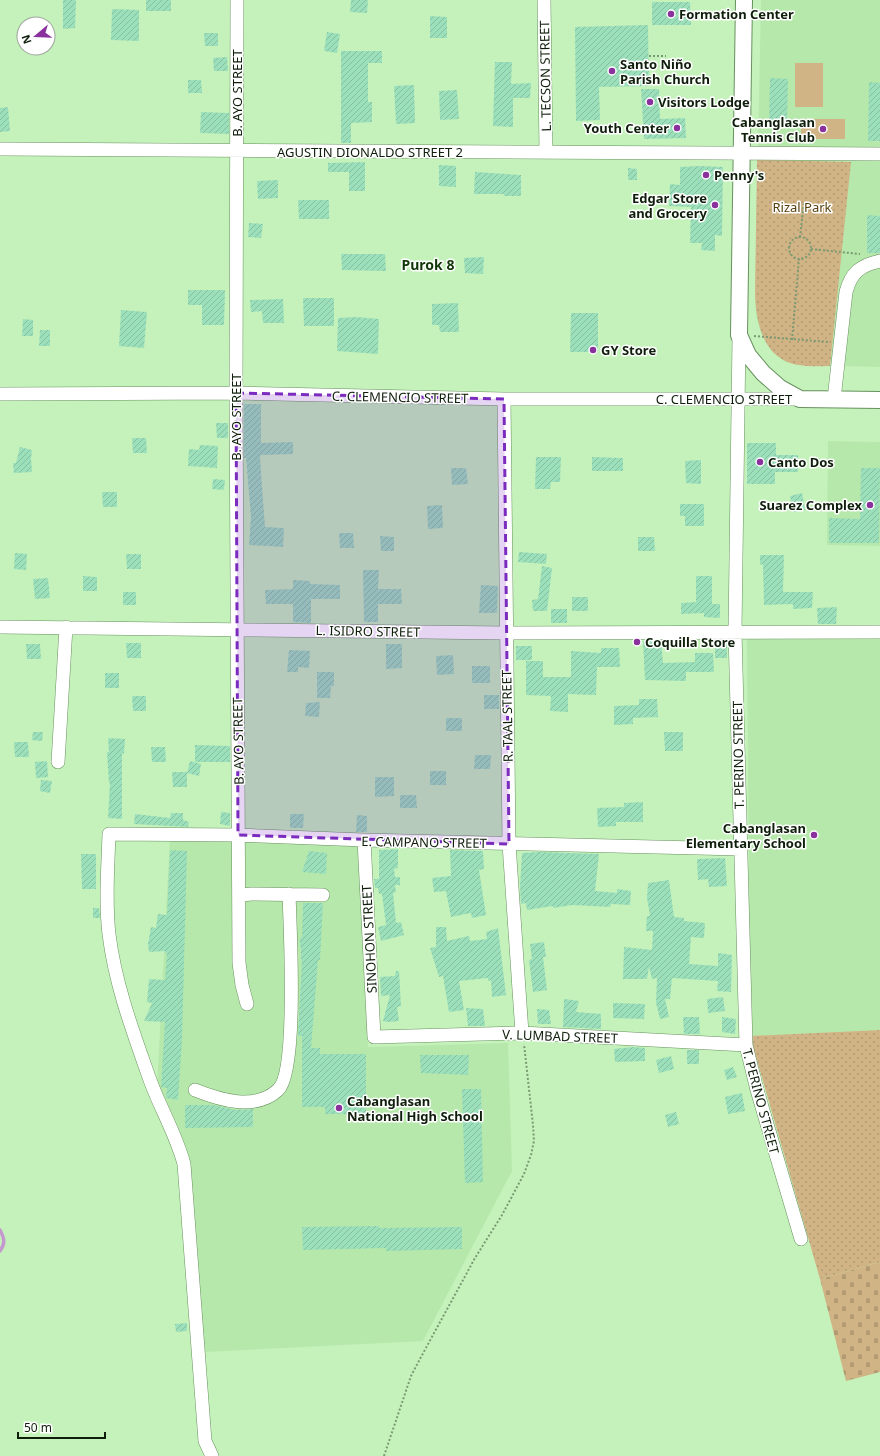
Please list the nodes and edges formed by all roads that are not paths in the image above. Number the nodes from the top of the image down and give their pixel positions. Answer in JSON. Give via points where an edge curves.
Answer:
{"nodes":[{"id":1,"x":237,"y":0,"type":"edge"},
{"id":2,"x":544,"y":0,"type":"edge"},
{"id":3,"x":744,"y":0,"type":"edge"},
{"id":4,"x":0,"y":149,"type":"edge"},
{"id":5,"x":237,"y":151,"type":"junction"},
{"id":6,"x":546,"y":152,"type":"junction"},
{"id":7,"x":741,"y":153,"type":"junction"},
{"id":8,"x":880,"y":154,"type":"edge"},
{"id":9,"x":880,"y":261,"type":"edge"},
{"id":10,"x":739,"y":335,"type":"junction"},
{"id":11,"x":236,"y":393,"type":"junction"},
{"id":12,"x":0,"y":394,"type":"edge"},
{"id":13,"x":504,"y":399,"type":"junction"},
{"id":14,"x":738,"y":399,"type":"junction"},
{"id":15,"x":800,"y":399,"type":"junction"},
{"id":16,"x":834,"y":399,"type":"junction"},
{"id":17,"x":880,"y":400,"type":"edge"},
{"id":18,"x":0,"y":627,"type":"edge"},
{"id":19,"x":66,"y":627,"type":"junction"},
{"id":20,"x":237,"y":629,"type":"junction"},
{"id":21,"x":735,"y":632,"type":"junction"},
{"id":22,"x":880,"y":632,"type":"edge"},
{"id":23,"x":506,"y":633,"type":"junction"},
{"id":24,"x":58,"y":762,"type":"dead end"},
{"id":25,"x":238,"y":835,"type":"junction"},
{"id":26,"x":364,"y":840,"type":"junction"},
{"id":27,"x":509,"y":844,"type":"junction"},
{"id":28,"x":740,"y":849,"type":"junction"},
{"id":29,"x":289,"y":894,"type":"junction"},
{"id":30,"x":323,"y":895,"type":"dead end"},
{"id":31,"x":240,"y":896,"type":"junction"},
{"id":32,"x":247,"y":1004,"type":"dead end"},
{"id":33,"x":522,"y":1033,"type":"junction"},
{"id":34,"x":374,"y":1037,"type":"joint"},
{"id":35,"x":746,"y":1045,"type":"junction"},
{"id":36,"x":195,"y":1090,"type":"dead end"},
{"id":37,"x":801,"y":1239,"type":"dead end"},
{"id":38,"x":212,"y":1456,"type":"edge"}],
"edges":[{"from":1,"to":5,"type":"street","name":"B. AYO STREET"},
{"from":2,"to":6,"type":"street","name":"L. TECSON STREET"},
{"from":3,"to":7,"type":"main road"},
{"from":4,"to":5,"type":"street","name":"AGUSTIN DIONALDO STREET 2"},
{"from":5,"to":6,"type":"street","name":"AGUSTIN DIONALDO STREET 2"},
{"from":5,"to":11,"type":"street","name":"B. AYO STREET"},
{"from":6,"to":7,"type":"street","name":"AGUSTIN DIONALDO STREET 2"},
{"from":7,"to":8,"type":"street","name":"AGUSTIN DIONALDO STREET 2"},
{"from":7,"to":10,"type":"main road"},
{"from":9,"to":16,"type":"street","via":[[860,267],[849,280]]},
{"from":10,"to":14,"type":"street","name":"T. PERINO STREET"},
{"from":10,"to":15,"type":"main road","via":[[748,355],[763,373],[780,388]]},
{"from":11,"to":12,"type":"street","name":"C. CLEMENCIO STREET"},
{"from":11,"to":13,"type":"street","name":"C. CLEMENCIO STREET"},
{"from":11,"to":20,"type":"street","name":"B. AYO STREET"},
{"from":13,"to":14,"type":"street","name":"C. CLEMENCIO STREET"},
{"from":13,"to":23,"type":"street","name":"R. TAAL STREET"},
{"from":14,"to":15,"type":"street","name":"C. CLEMENCIO STREET"},
{"from":14,"to":21,"type":"street","name":"T. PERINO STREET"},
{"from":15,"to":16,"type":"main road"},
{"from":16,"to":17,"type":"main road"},
{"from":18,"to":19,"type":"street","name":"L. ISIDRO STREET"},
{"from":19,"to":20,"type":"street","name":"L. ISIDRO STREET"},
{"from":19,"to":24,"type":"street"},
{"from":20,"to":23,"type":"street","name":"L. ISIDRO STREET"},
{"from":20,"to":25,"type":"street","name":"B. AYO STREET"},
{"from":21,"to":22,"type":"street","name":"L. ISIDRO STREET"},
{"from":21,"to":23,"type":"street","name":"L. ISIDRO STREET"},
{"from":21,"to":28,"type":"street","name":"T. PERINO STREET"},
{"from":23,"to":27,"type":"street","name":"R. TAAL STREET"},
{"from":25,"to":26,"type":"street","name":"E. CAMPANO STREET"},
{"from":25,"to":31,"type":"street","name":"B. AYO STREET"},
{"from":25,"to":38,"type":"street","name":"E. CAMPANO STREET","via":[[109,834],[107,905],[112,955],[132,1029],[153,1087],[180,1147],[184,1164],[204,1441]]},
{"from":26,"to":27,"type":"street","name":"E. CAMPANO STREET"},
{"from":26,"to":34,"type":"street","name":"SINOHON STREET"},
{"from":27,"to":28,"type":"street","name":"E. CAMPANO STREET"},
{"from":27,"to":33,"type":"street","name":"R. TAAL STREET"},
{"from":28,"to":35,"type":"street","name":"T. PERINO STREET"},
{"from":29,"to":30,"type":"street"},
{"from":29,"to":31,"type":"street"},
{"from":29,"to":36,"type":"street","via":[[291,1010],[286,1076],[280,1089],[270,1096],[243,1102],[216,1099]]},
{"from":31,"to":32,"type":"street","name":"B. AYO STREET","via":[[239,963]]},
{"from":33,"to":34,"type":"street","name":"V. LUMBAD STREET"},
{"from":33,"to":35,"type":"street","name":"V. LUMBAD STREET"},
{"from":35,"to":37,"type":"street","name":"T. PERINO STREET"}]}
